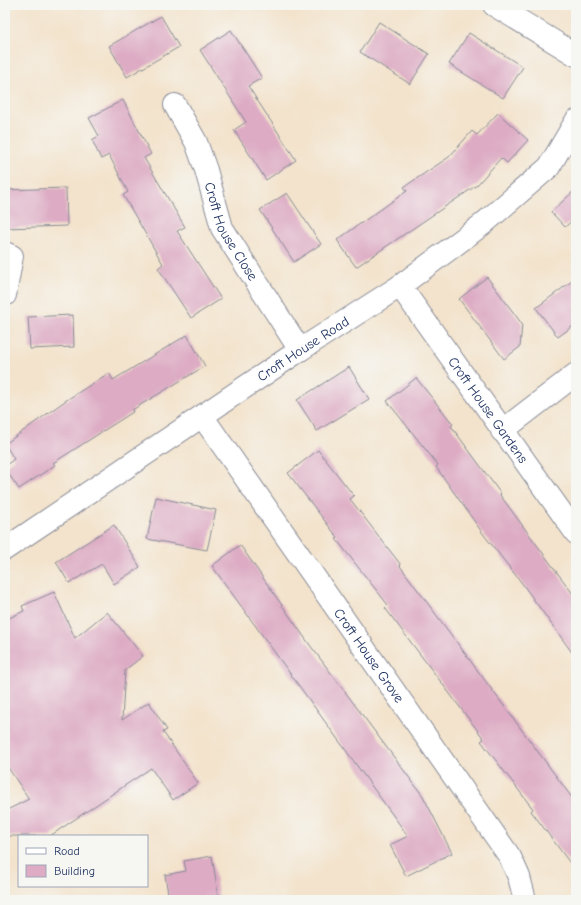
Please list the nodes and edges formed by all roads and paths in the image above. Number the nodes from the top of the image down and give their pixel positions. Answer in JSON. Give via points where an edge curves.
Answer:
{"nodes":[{"id":1,"x":494,"y":5,"type":"edge"},
{"id":2,"x":576,"y":55,"type":"edge"},
{"id":3,"x":175,"y":105,"type":"dead end"},
{"id":4,"x":576,"y":121,"type":"edge"},
{"id":5,"x":5,"y":253,"type":"edge"},
{"id":6,"x":400,"y":286,"type":"junction"},
{"id":7,"x":5,"y":295,"type":"edge"},
{"id":8,"x":300,"y":350,"type":"junction"},
{"id":9,"x":576,"y":374,"type":"edge"},
{"id":10,"x":202,"y":416,"type":"junction"},
{"id":11,"x":502,"y":431,"type":"junction"},
{"id":12,"x":576,"y":533,"type":"edge"},
{"id":13,"x":5,"y":549,"type":"edge"},
{"id":14,"x":525,"y":900,"type":"edge"}],
"edges":[{"from":1,"to":2,"type":"street"},
{"from":3,"to":8,"type":"street","name":"Croft House Close","via":[[196,142],[222,228]]},
{"from":4,"to":6,"type":"street","name":"Croft House Road","via":[[548,168],[483,224]]},
{"from":5,"to":7,"type":"street","via":[[12,256]]},
{"from":6,"to":8,"type":"street","name":"Croft House Road"},
{"from":6,"to":11,"type":"street","name":"Croft House Gardens"},
{"from":8,"to":10,"type":"street","name":"Croft House Road"},
{"from":9,"to":11,"type":"street"},
{"from":10,"to":13,"type":"street","name":"Croft House Road"},
{"from":10,"to":14,"type":"street","name":"Croft House Grove","via":[[510,857]]},
{"from":11,"to":12,"type":"street","name":"Croft House Gardens"}]}
